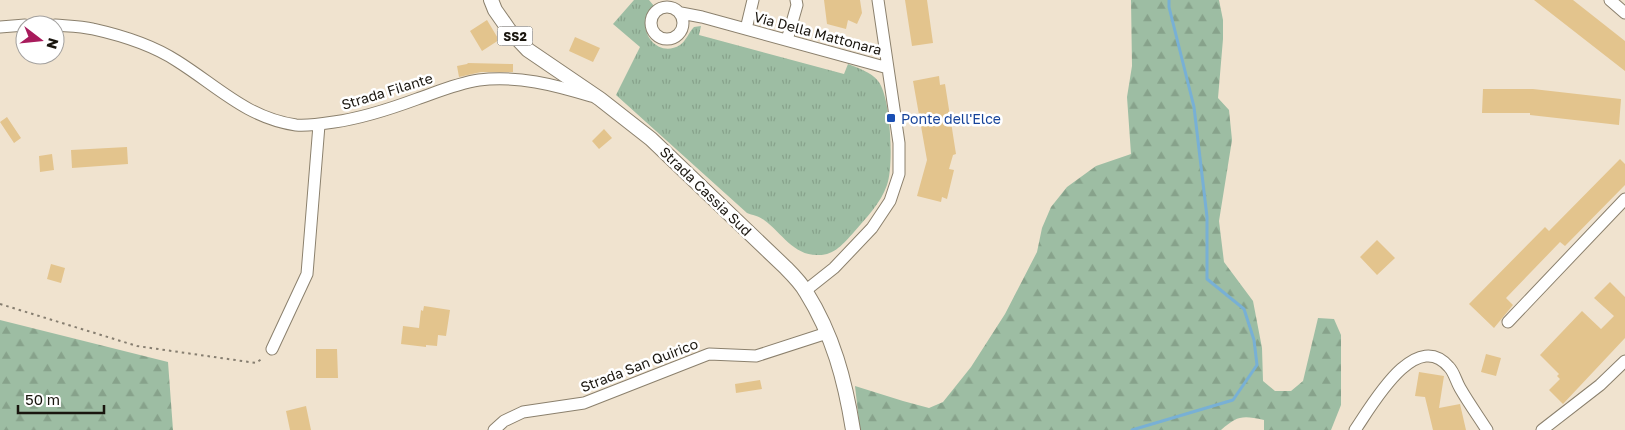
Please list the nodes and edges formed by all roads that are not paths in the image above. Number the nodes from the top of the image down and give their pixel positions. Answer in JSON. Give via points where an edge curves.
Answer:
{"nodes":[{"id":1,"x":491,"y":0,"type":"edge"},
{"id":2,"x":753,"y":0,"type":"edge"},
{"id":3,"x":796,"y":0,"type":"edge"},
{"id":4,"x":878,"y":0,"type":"edge"},
{"id":5,"x":1610,"y":0,"type":"edge"},
{"id":6,"x":681,"y":13,"type":"dead end"},
{"id":7,"x":1625,"y":13,"type":"edge"},
{"id":8,"x":15,"y":26,"type":"edge"},
{"id":9,"x":65,"y":26,"type":"edge"},
{"id":10,"x":0,"y":27,"type":"edge"},
{"id":11,"x":746,"y":29,"type":"junction"},
{"id":12,"x":787,"y":40,"type":"junction"},
{"id":13,"x":888,"y":68,"type":"junction"},
{"id":14,"x":600,"y":98,"type":"junction"},
{"id":15,"x":319,"y":125,"type":"junction"},
{"id":16,"x":1625,"y":199,"type":"edge"},
{"id":17,"x":805,"y":291,"type":"junction"},
{"id":18,"x":1508,"y":322,"type":"dead end"},
{"id":19,"x":827,"y":333,"type":"junction"},
{"id":20,"x":272,"y":349,"type":"road end"},
{"id":21,"x":1625,"y":361,"type":"edge"},
{"id":22,"x":494,"y":430,"type":"edge"},
{"id":23,"x":853,"y":430,"type":"edge"},
{"id":24,"x":1355,"y":430,"type":"edge"},
{"id":25,"x":1487,"y":430,"type":"edge"},
{"id":26,"x":1542,"y":430,"type":"edge"}],
"edges":[{"from":1,"to":14,"type":"main road","name":"Strada Cassia Sud","number":"SS2","via":[[495,10],[528,50]]},
{"from":2,"to":11,"type":"street"},
{"from":3,"to":12,"type":"street"},
{"from":4,"to":13,"type":"street"},
{"from":5,"to":7,"type":"street"},
{"from":6,"to":11,"type":"street","name":"Via Della Mattonara"},
{"from":8,"to":10,"type":"street"},
{"from":9,"to":15,"type":"street","name":"Strada Filante","via":[[92,28],[151,47],[272,121]]},
{"from":11,"to":12,"type":"street","name":"Via Della Mattonara"},
{"from":12,"to":13,"type":"street","name":"Via Della Mattonara"},
{"from":13,"to":17,"type":"street","via":[[899,143],[899,174],[890,201],[872,228],[834,268]]},
{"from":14,"to":15,"type":"street","name":"Strada Filante","via":[[544,82],[479,80],[366,116]]},
{"from":14,"to":17,"type":"main road","name":"Strada Cassia Sud","via":[[652,139],[786,268]]},
{"from":15,"to":20,"type":"street","via":[[307,274]]},
{"from":16,"to":18,"type":"street"},
{"from":17,"to":19,"type":"main road","name":"Strada Cassia Sud"},
{"from":19,"to":22,"type":"street","name":"Strada San Quirico","via":[[756,356],[710,354],[584,403],[523,412]]},
{"from":19,"to":23,"type":"main road","name":"Strada Cassia Sud","via":[[840,366]]},
{"from":21,"to":26,"type":"street"},
{"from":24,"to":25,"type":"street","via":[[1384,386],[1404,366],[1426,355],[1439,358],[1450,367]]}]}
